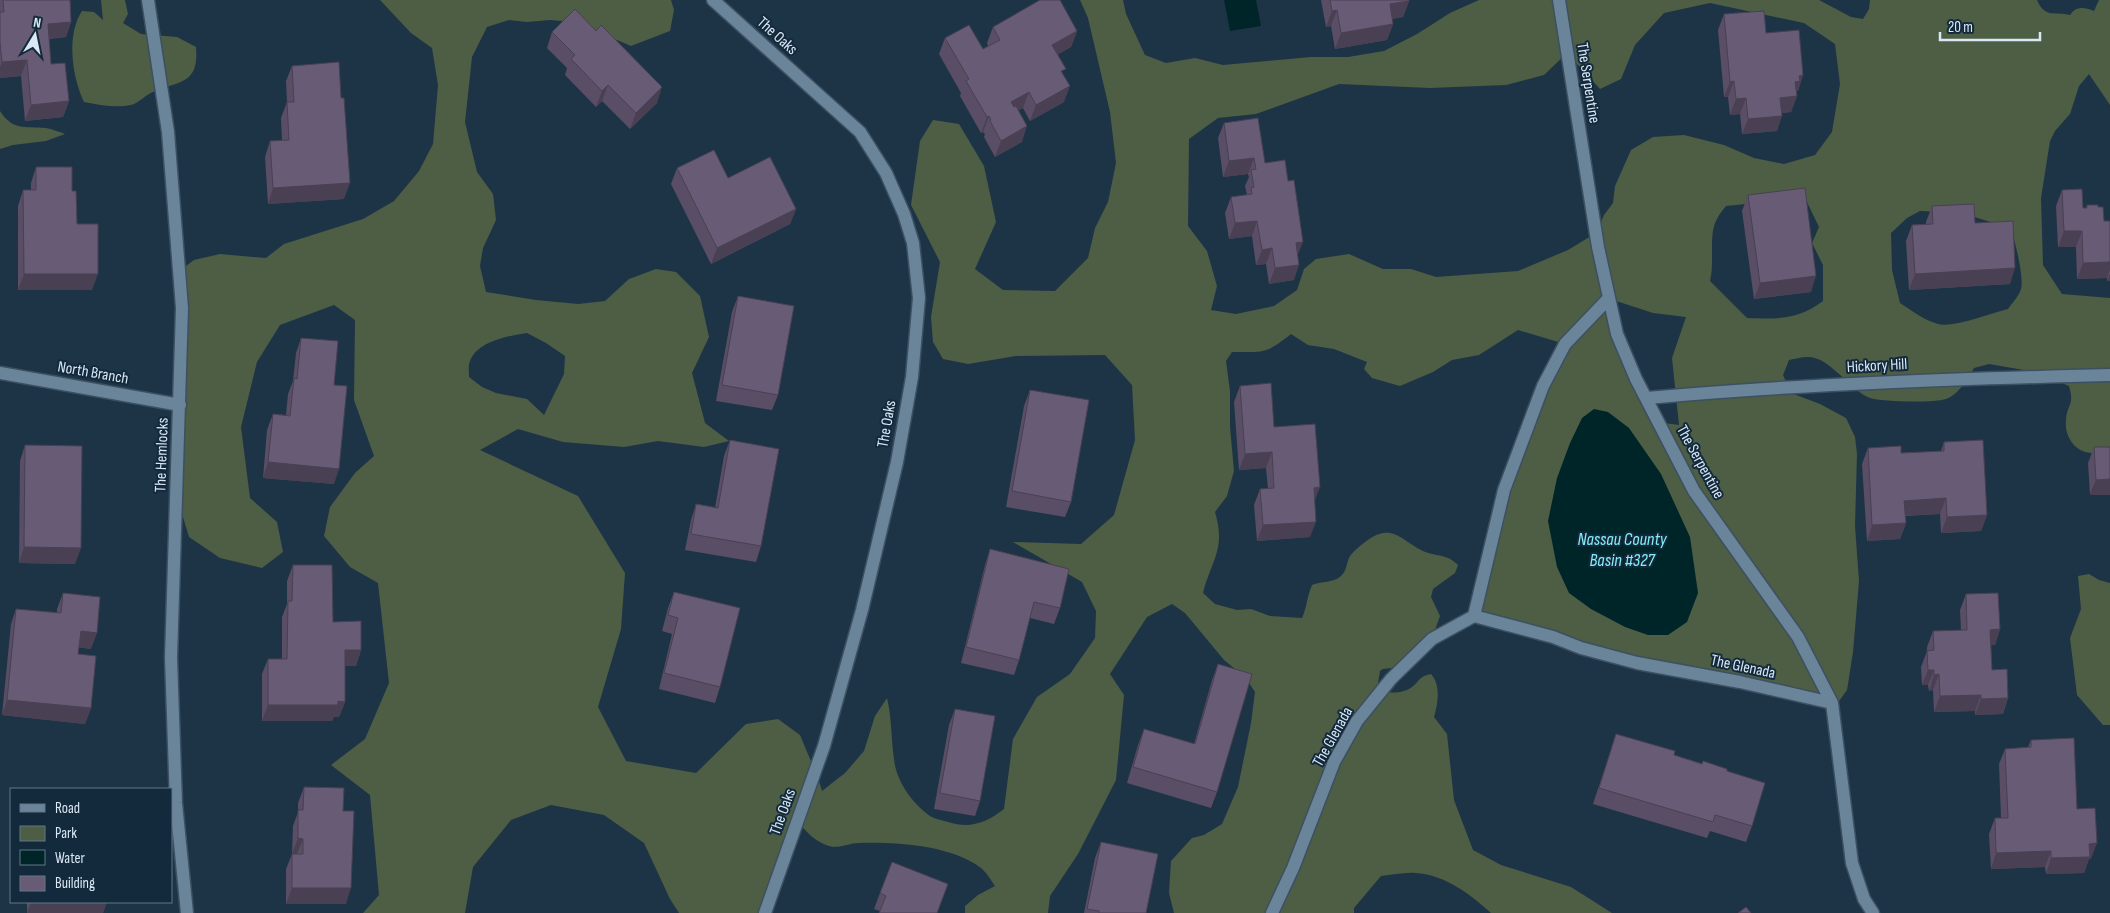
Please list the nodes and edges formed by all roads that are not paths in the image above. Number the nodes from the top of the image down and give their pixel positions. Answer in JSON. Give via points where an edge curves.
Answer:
{"nodes":[{"id":1,"x":148,"y":0,"type":"edge"},
{"id":2,"x":713,"y":0,"type":"edge"},
{"id":3,"x":1559,"y":0,"type":"edge"},
{"id":4,"x":1609,"y":298,"type":"junction"},
{"id":5,"x":0,"y":373,"type":"edge"},
{"id":6,"x":2110,"y":376,"type":"edge"},
{"id":7,"x":1647,"y":398,"type":"junction"},
{"id":8,"x":180,"y":405,"type":"junction"},
{"id":9,"x":1474,"y":616,"type":"junction"},
{"id":10,"x":1832,"y":703,"type":"junction"},
{"id":11,"x":187,"y":913,"type":"edge"},
{"id":12,"x":765,"y":913,"type":"edge"},
{"id":13,"x":1272,"y":913,"type":"edge"},
{"id":14,"x":1874,"y":913,"type":"edge"}],
"edges":[{"from":1,"to":8,"type":"street","name":"The Hemlocks","via":[[168,132],[182,308]]},
{"from":2,"to":12,"type":"street","name":"The Oaks","via":[[860,132],[886,173],[904,214],[913,243],[918,298],[907,406],[862,610],[824,746]]},
{"from":3,"to":4,"type":"street","name":"The Serpentine"},
{"from":4,"to":7,"type":"street","name":"The Serpentine","via":[[1617,334]]},
{"from":4,"to":9,"type":"street","via":[[1565,344],[1543,386],[1504,490]]},
{"from":5,"to":8,"type":"street","name":"North Branch"},
{"from":6,"to":7,"type":"street","name":"Hickory Hill","via":[[1864,383]]},
{"from":7,"to":10,"type":"street","name":"The Serpentine","via":[[1694,491],[1798,636]]},
{"from":8,"to":11,"type":"street","name":"The Hemlocks","via":[[171,658],[176,803]]},
{"from":9,"to":10,"type":"street","name":"The Glenada","via":[[1606,656]]},
{"from":9,"to":13,"type":"street","name":"The Glenada","via":[[1432,639],[1391,679],[1357,721],[1334,762]]},
{"from":10,"to":14,"type":"street","name":"The Serpentine","via":[[1852,863],[1862,893]]}]}
